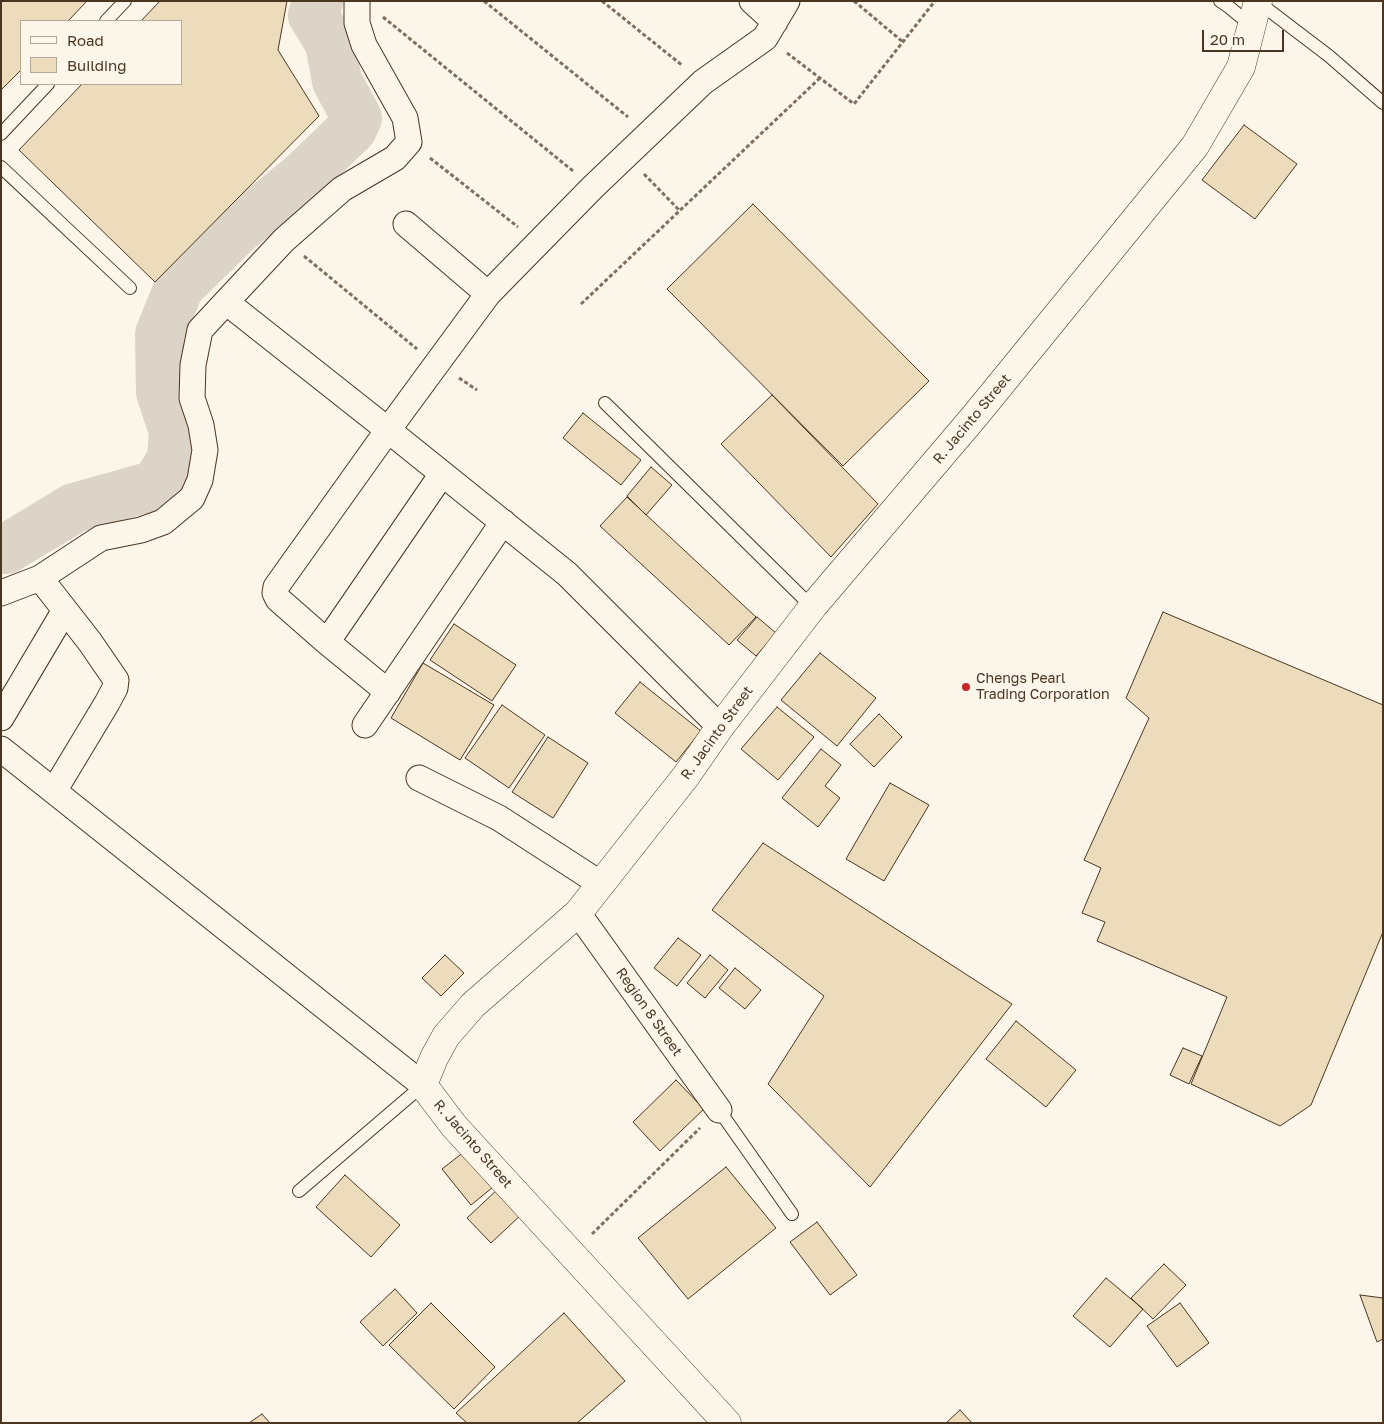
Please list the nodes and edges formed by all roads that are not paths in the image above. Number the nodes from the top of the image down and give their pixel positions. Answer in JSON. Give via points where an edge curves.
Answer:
{"nodes":[{"id":1,"x":125,"y":1,"type":"edge"},
{"id":2,"x":357,"y":1,"type":"edge"},
{"id":3,"x":752,"y":1,"type":"edge"},
{"id":4,"x":1220,"y":1,"type":"edge"},
{"id":5,"x":1256,"y":10,"type":"edge"},
{"id":6,"x":107,"y":20,"type":"edge"},
{"id":7,"x":776,"y":20,"type":"edge"},
{"id":8,"x":47,"y":85,"type":"edge"},
{"id":9,"x":1383,"y":103,"type":"edge"},
{"id":10,"x":1,"y":134,"type":"edge"},
{"id":11,"x":1,"y":167,"type":"edge"},
{"id":12,"x":406,"y":224,"type":"dead end"},
{"id":13,"x":130,"y":288,"type":"dead end"},
{"id":14,"x":488,"y":294,"type":"junction"},
{"id":15,"x":226,"y":302,"type":"junction"},
{"id":16,"x":605,"y":403,"type":"dead end"},
{"id":17,"x":388,"y":430,"type":"junction"},
{"id":18,"x":442,"y":474,"type":"junction"},
{"id":19,"x":503,"y":522,"type":"junction"},
{"id":20,"x":40,"y":578,"type":"junction"},
{"id":21,"x":1,"y":593,"type":"edge"},
{"id":22,"x":814,"y":606,"type":"junction"},
{"id":23,"x":65,"y":610,"type":"junction"},
{"id":24,"x":327,"y":642,"type":"junction"},
{"id":25,"x":388,"y":692,"type":"junction"},
{"id":26,"x":1,"y":718,"type":"edge"},
{"id":27,"x":365,"y":724,"type":"dead end"},
{"id":28,"x":720,"y":727,"type":"junction"},
{"id":29,"x":1,"y":749,"type":"edge"},
{"id":30,"x":419,"y":778,"type":"dead end"},
{"id":31,"x":54,"y":791,"type":"junction"},
{"id":32,"x":601,"y":884,"type":"junction"},
{"id":33,"x":578,"y":913,"type":"junction"},
{"id":34,"x":423,"y":1085,"type":"junction"},
{"id":35,"x":719,"y":1110,"type":"joint"},
{"id":36,"x":299,"y":1190,"type":"dead end"},
{"id":37,"x":792,"y":1214,"type":"dead end"},
{"id":38,"x":727,"y":1423,"type":"edge"}],
"edges":[{"from":1,"to":6,"type":"lane"},
{"from":2,"to":15,"type":"street","via":[[357,23],[364,45],[405,118],[409,142],[395,158],[342,189],[284,240]]},
{"from":3,"to":7,"type":"street"},
{"from":4,"to":5,"type":"lane","via":[[1229,7]]},
{"from":5,"to":9,"type":"lane","via":[[1329,56]]},
{"from":5,"to":22,"type":"street","name":"R. Jacinto Street","via":[[1241,67],[1195,146]]},
{"from":7,"to":14,"type":"street","via":[[703,82]]},
{"from":8,"to":10,"type":"lane"},
{"from":11,"to":13,"type":"lane"},
{"from":12,"to":14,"type":"street"},
{"from":14,"to":17,"type":"street"},
{"from":15,"to":17,"type":"street"},
{"from":15,"to":20,"type":"street","via":[[200,330],[193,365],[192,398],[205,450],[200,480],[192,498],[163,522],[101,538]]},
{"from":16,"to":22,"type":"lane"},
{"from":17,"to":18,"type":"street"},
{"from":17,"to":24,"type":"street","via":[[276,587],[278,599]]},
{"from":18,"to":19,"type":"street"},
{"from":18,"to":24,"type":"street"},
{"from":19,"to":25,"type":"street"},
{"from":19,"to":28,"type":"street","via":[[567,574]]},
{"from":20,"to":21,"type":"street"},
{"from":20,"to":23,"type":"street"},
{"from":22,"to":28,"type":"street","name":"R. Jacinto Street"},
{"from":23,"to":26,"type":"street"},
{"from":23,"to":31,"type":"street","via":[[116,680],[107,703]]},
{"from":24,"to":25,"type":"street"},
{"from":25,"to":27,"type":"street"},
{"from":28,"to":32,"type":"street","name":"R. Jacinto Street","via":[[686,776]]},
{"from":29,"to":31,"type":"street"},
{"from":30,"to":32,"type":"street","via":[[499,818]]},
{"from":31,"to":34,"type":"street"},
{"from":32,"to":33,"type":"street","name":"R. Jacinto Street"},
{"from":33,"to":34,"type":"street","name":"R. Jacinto Street","via":[[473,1005],[446,1036]]},
{"from":33,"to":35,"type":"street","name":"Region 8 Street"},
{"from":34,"to":36,"type":"lane"},
{"from":34,"to":38,"type":"street","name":"R. Jacinto Street","via":[[454,1126]]},
{"from":35,"to":37,"type":"lane"}]}
